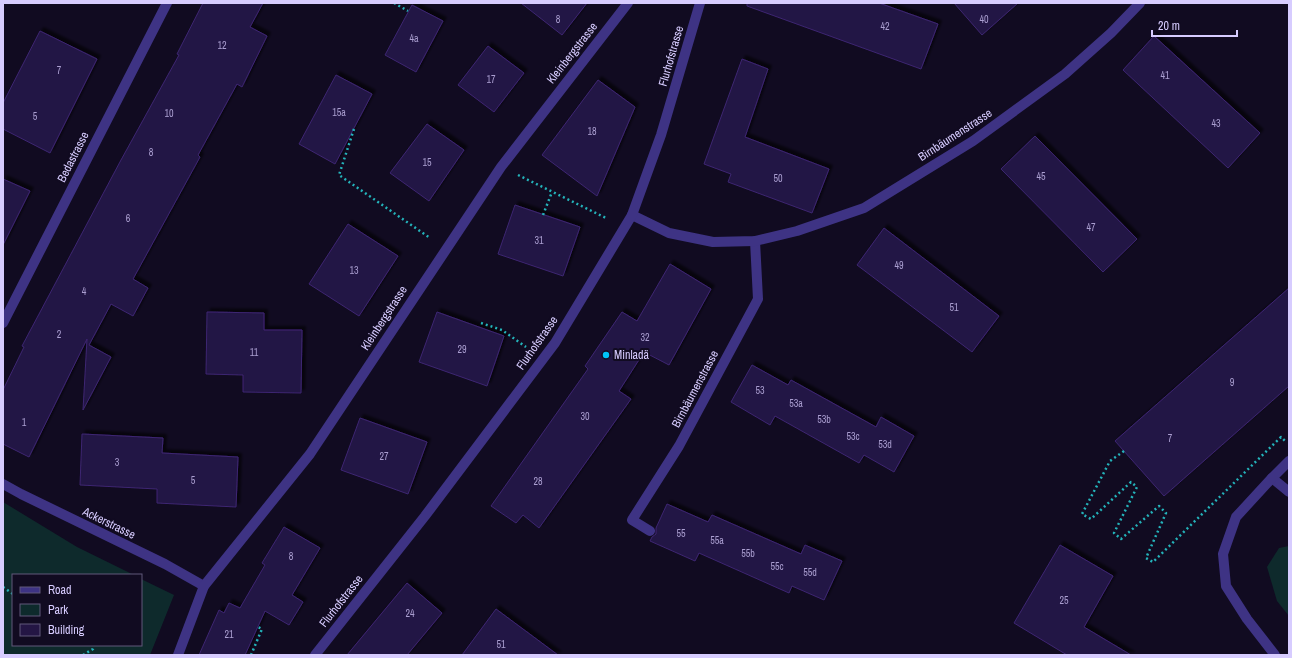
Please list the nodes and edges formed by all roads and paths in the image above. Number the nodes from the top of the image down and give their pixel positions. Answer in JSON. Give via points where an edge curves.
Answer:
{"nodes":[{"id":1,"x":167,"y":3,"type":"edge"},
{"id":2,"x":394,"y":3,"type":"edge"},
{"id":3,"x":628,"y":3,"type":"edge"},
{"id":4,"x":700,"y":3,"type":"edge"},
{"id":5,"x":1140,"y":3,"type":"edge"},
{"id":6,"x":408,"y":11,"type":"dead end"},
{"id":7,"x":354,"y":129,"type":"dead end"},
{"id":8,"x":501,"y":167,"type":"junction"},
{"id":9,"x":552,"y":192,"type":"junction"},
{"id":10,"x":544,"y":215,"type":"dead end"},
{"id":11,"x":632,"y":215,"type":"junction"},
{"id":12,"x":606,"y":218,"type":"dead end"},
{"id":13,"x":412,"y":226,"type":"dead end"},
{"id":14,"x":755,"y":241,"type":"junction"},
{"id":15,"x":3,"y":323,"type":"edge"},
{"id":16,"x":481,"y":323,"type":"dead end"},
{"id":17,"x":526,"y":347,"type":"dead end"},
{"id":18,"x":1289,"y":445,"type":"edge"},
{"id":19,"x":1124,"y":450,"type":"dead end"},
{"id":20,"x":1289,"y":461,"type":"edge"},
{"id":21,"x":1272,"y":478,"type":"junction"},
{"id":22,"x":3,"y":484,"type":"edge"},
{"id":23,"x":1289,"y":492,"type":"edge"},
{"id":24,"x":650,"y":531,"type":"dead end"},
{"id":25,"x":204,"y":586,"type":"junction"},
{"id":26,"x":3,"y":587,"type":"edge"},
{"id":27,"x":12,"y":593,"type":"edge"},
{"id":28,"x":258,"y":627,"type":"dead end"},
{"id":29,"x":94,"y":646,"type":"edge"},
{"id":30,"x":83,"y":655,"type":"edge"},
{"id":31,"x":178,"y":655,"type":"edge"},
{"id":32,"x":251,"y":655,"type":"edge"},
{"id":33,"x":315,"y":655,"type":"edge"},
{"id":34,"x":1275,"y":655,"type":"edge"}],
"edges":[{"from":1,"to":15,"type":"street","name":"Bedastrasse"},
{"from":2,"to":6,"type":"path"},
{"from":3,"to":8,"type":"street","name":"Kleinbergstrasse"},
{"from":4,"to":11,"type":"street","name":"Flurhofstrasse","via":[[661,135]]},
{"from":5,"to":14,"type":"street","name":"Birnbäumenstrasse","via":[[1065,74],[967,145],[864,208],[797,232]]},
{"from":7,"to":13,"type":"path","via":[[339,175]]},
{"from":8,"to":9,"type":"path"},
{"from":8,"to":25,"type":"street","name":"Kleinbergstrasse","via":[[310,454]]},
{"from":9,"to":10,"type":"path"},
{"from":9,"to":12,"type":"path"},
{"from":11,"to":14,"type":"street","name":"Birnbäumenstrasse","via":[[669,233],[714,242]]},
{"from":11,"to":33,"type":"street","name":"Flurhofstrasse","via":[[555,343],[425,516]]},
{"from":14,"to":24,"type":"street","name":"Birnbäumenstrasse","via":[[758,299],[679,446],[632,520]]},
{"from":16,"to":17,"type":"path","via":[[502,330]]},
{"from":18,"to":19,"type":"path","via":[[1281,437],[1153,562],[1146,558],[1166,513],[1159,506],[1121,539],[1114,533],[1137,487],[1131,482],[1091,519],[1082,514],[1110,461]]},
{"from":20,"to":21,"type":"street"},
{"from":21,"to":23,"type":"street"},
{"from":21,"to":34,"type":"street","via":[[1236,517],[1223,554],[1226,586]]},
{"from":22,"to":25,"type":"street","name":"Ackerstrasse"},
{"from":25,"to":31,"type":"street","name":"Kleinbergstrasse"},
{"from":26,"to":27,"type":"path"},
{"from":28,"to":32,"type":"path","via":[[262,629]]},
{"from":29,"to":30,"type":"path"}]}
